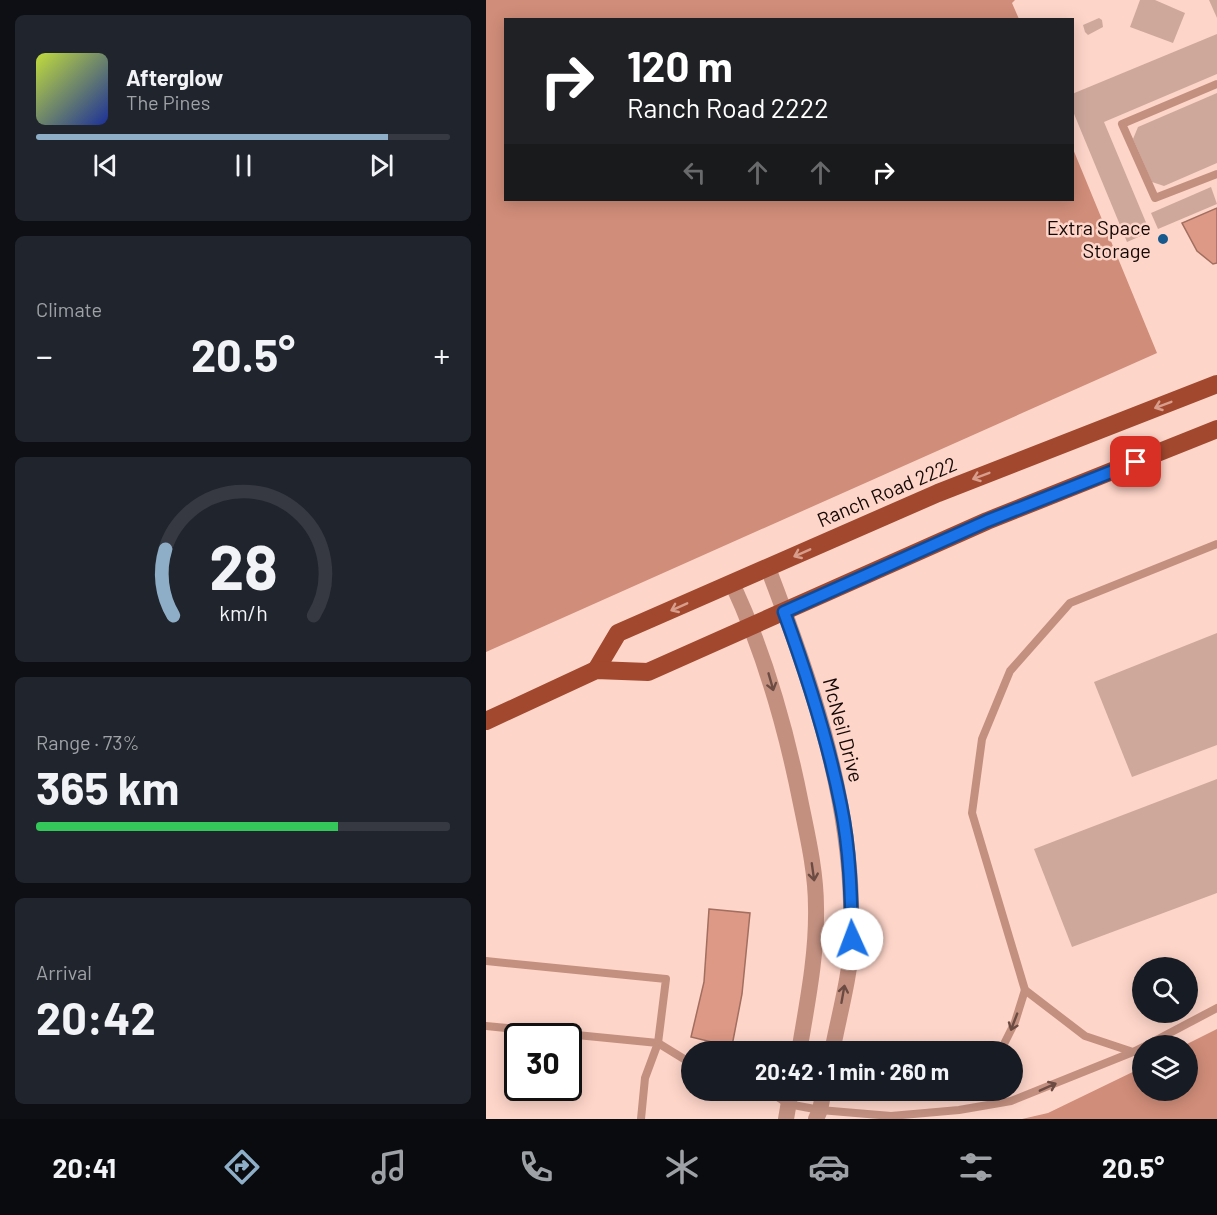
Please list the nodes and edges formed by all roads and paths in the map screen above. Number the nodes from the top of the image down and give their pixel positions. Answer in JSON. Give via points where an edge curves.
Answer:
{"nodes":[{"id":1,"x":1217,"y":84,"type":"edge"},
{"id":2,"x":1217,"y":174,"type":"edge"},
{"id":3,"x":1217,"y":384,"type":"edge"},
{"id":4,"x":1217,"y":429,"type":"edge"},
{"id":5,"x":1217,"y":544,"type":"edge"},
{"id":6,"x":768,"y":568,"type":"junction"},
{"id":7,"x":732,"y":583,"type":"junction"},
{"id":8,"x":784,"y":612,"type":"junction"},
{"id":9,"x":752,"y":626,"type":"junction"},
{"id":10,"x":596,"y":670,"type":"junction"},
{"id":11,"x":486,"y":721,"type":"edge"},
{"id":12,"x":486,"y":961,"type":"edge"},
{"id":13,"x":1025,"y":990,"type":"junction"},
{"id":14,"x":1217,"y":1008,"type":"edge"},
{"id":15,"x":486,"y":1026,"type":"edge"},
{"id":16,"x":1165,"y":1035,"type":"edge"},
{"id":17,"x":801,"y":1041,"type":"edge"},
{"id":18,"x":834,"y":1041,"type":"edge"},
{"id":19,"x":1006,"y":1041,"type":"edge"},
{"id":20,"x":658,"y":1043,"type":"junction"},
{"id":21,"x":1132,"y":1052,"type":"edge"},
{"id":22,"x":1132,"y":1052,"type":"edge"},
{"id":23,"x":681,"y":1057,"type":"edge"},
{"id":24,"x":788,"y":1105,"type":"edge"},
{"id":25,"x":818,"y":1114,"type":"edge"},
{"id":26,"x":641,"y":1119,"type":"edge"}],
"edges":[{"from":1,"to":2,"type":"lane","via":[[1122,124],[1155,198]]},
{"from":3,"to":6,"type":"main road","name":"Ranch Road 2222","one_way":true,"via":[[938,493]]},
{"from":4,"to":8,"type":"main road","via":[[987,521]]},
{"from":5,"to":13,"type":"lane","via":[[1070,603],[1010,671],[982,739],[972,813]]},
{"from":6,"to":7,"type":"main road","name":"Ranch Road 2222"},
{"from":6,"to":8,"type":"street","name":"McNeil Drive"},
{"from":7,"to":9,"type":"street"},
{"from":7,"to":10,"type":"main road","name":"Ranch Road 2222","one_way":true,"via":[[618,633]]},
{"from":8,"to":9,"type":"main road"},
{"from":18,"to":8,"type":"street","name":"McNeil Drive","one_way":true,"via":[[852,939],[850,876],[833,771]]},
{"from":9,"to":10,"type":"main road","via":[[648,672]]},
{"from":9,"to":17,"type":"street","one_way":true,"via":[[784,727],[814,876],[814,943]]},
{"from":10,"to":11,"type":"main road"},
{"from":12,"to":20,"type":"lane","via":[[666,979]]},
{"from":13,"to":19,"type":"lane","one_way":true},
{"from":13,"to":21,"type":"lane","via":[[1085,1036]]},
{"from":14,"to":16,"type":"lane"},
{"from":15,"to":20,"type":"lane"},
{"from":20,"to":23,"type":"lane"},
{"from":20,"to":26,"type":"lane","via":[[645,1078]]},
{"from":25,"to":22,"type":"lane","one_way":true,"via":[[891,1116],[987,1106],[1038,1092]]},
{"from":24,"to":25,"type":"lane"}]}
